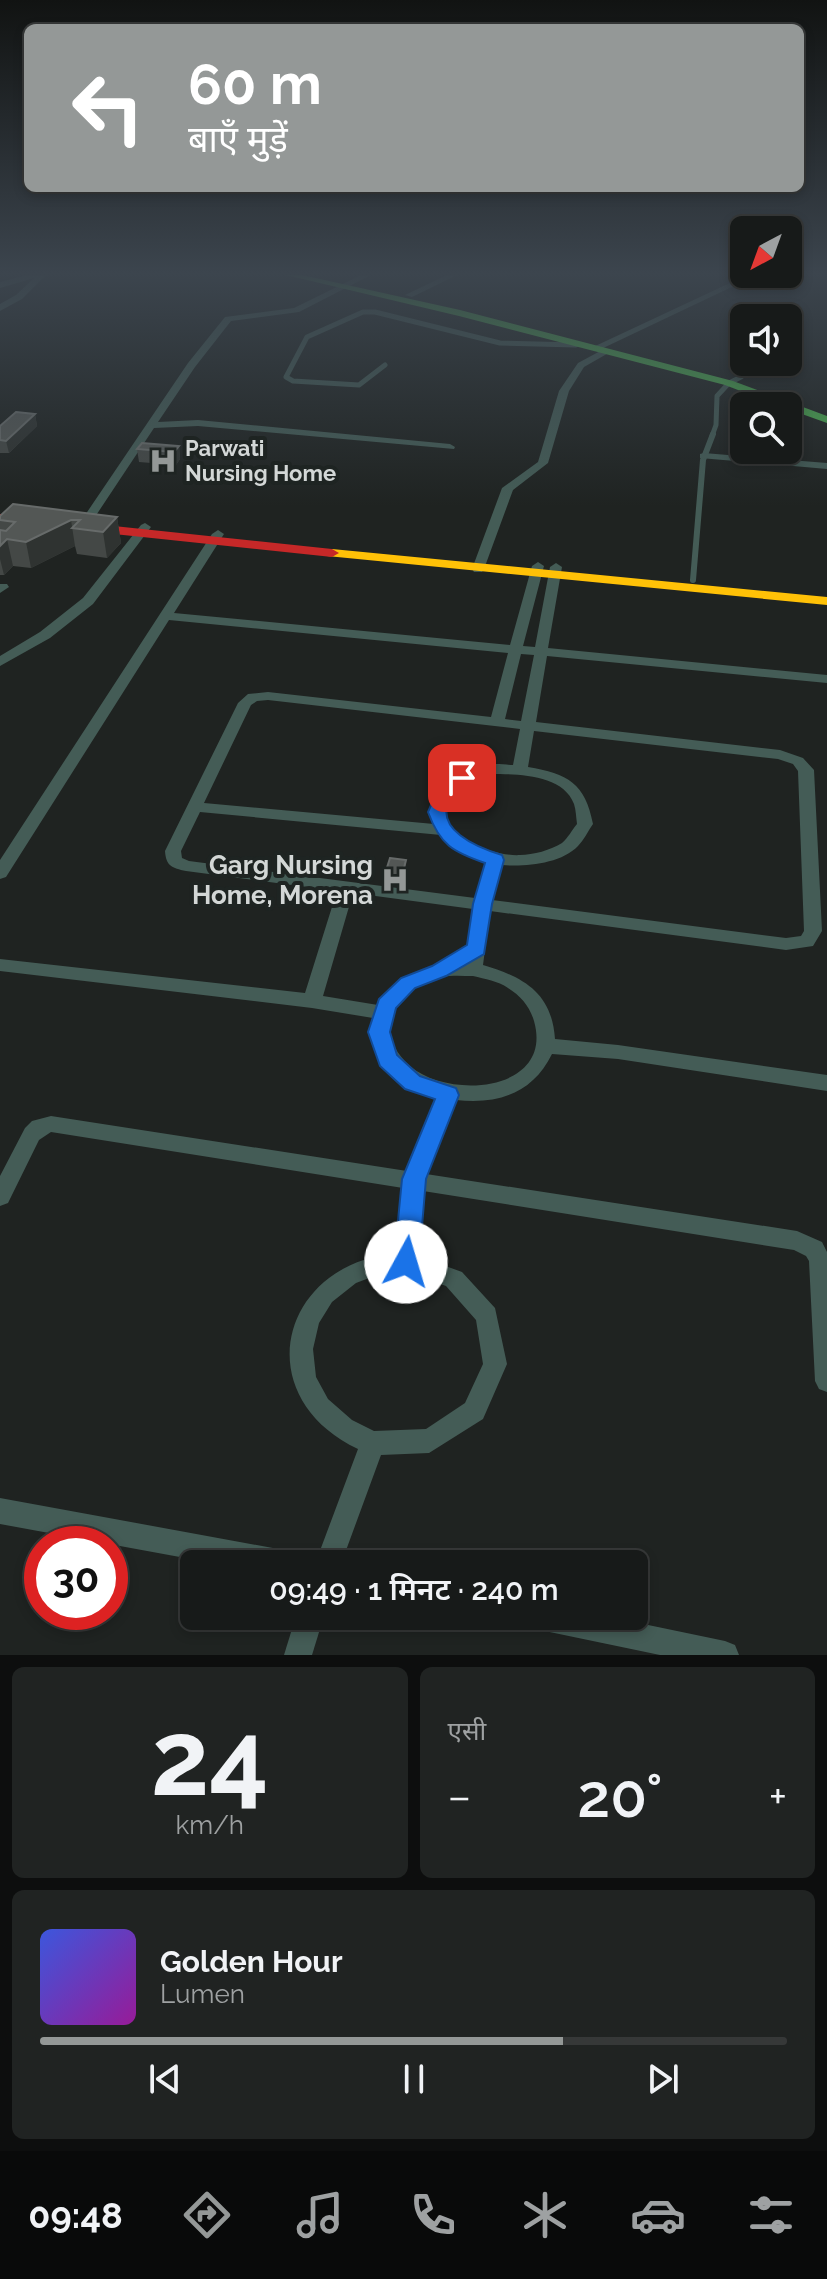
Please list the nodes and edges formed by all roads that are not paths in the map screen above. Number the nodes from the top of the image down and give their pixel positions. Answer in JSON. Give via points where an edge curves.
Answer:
{"nodes":[{"id":1,"x":201,"y":352,"type":"edge"},
{"id":2,"x":299,"y":352,"type":"edge"},
{"id":3,"x":592,"y":352,"type":"edge"},
{"id":4,"x":623,"y":352,"type":"edge"},
{"id":5,"x":385,"y":365,"type":"dead end"},
{"id":6,"x":735,"y":380,"type":"junction"},
{"id":7,"x":827,"y":409,"type":"edge"},
{"id":8,"x":827,"y":420,"type":"edge"},
{"id":9,"x":152,"y":425,"type":"junction"},
{"id":10,"x":450,"y":447,"type":"dead end"},
{"id":11,"x":704,"y":456,"type":"junction"},
{"id":12,"x":827,"y":466,"type":"edge"},
{"id":13,"x":0,"y":511,"type":"edge"},
{"id":14,"x":0,"y":518,"type":"edge"},
{"id":15,"x":85,"y":524,"type":"junction"},
{"id":16,"x":143,"y":530,"type":"junction"},
{"id":17,"x":216,"y":538,"type":"junction"},
{"id":18,"x":481,"y":564,"type":"junction"},
{"id":19,"x":546,"y":570,"type":"junction"},
{"id":20,"x":693,"y":580,"type":"junction"},
{"id":21,"x":827,"y":593,"type":"edge"},
{"id":22,"x":827,"y":601,"type":"edge"},
{"id":23,"x":166,"y":616,"type":"junction"},
{"id":24,"x":517,"y":650,"type":"junction"},
{"id":25,"x":539,"y":652,"type":"junction"},
{"id":26,"x":0,"y":662,"type":"edge"},
{"id":27,"x":827,"y":679,"type":"edge"},
{"id":28,"x":496,"y":724,"type":"junction"},
{"id":29,"x":528,"y":728,"type":"junction"},
{"id":30,"x":520,"y":769,"type":"junction"},
{"id":31,"x":194,"y":807,"type":"junction"},
{"id":32,"x":444,"y":830,"type":"junction"},
{"id":33,"x":495,"y":860,"type":"junction"},
{"id":34,"x":0,"y":873,"type":"edge"},
{"id":35,"x":347,"y":887,"type":"junction"},
{"id":36,"x":482,"y":904,"type":"junction"},
{"id":37,"x":477,"y":949,"type":"junction"},
{"id":38,"x":0,"y":965,"type":"edge"},
{"id":39,"x":474,"y":969,"type":"junction"},
{"id":40,"x":439,"y":971,"type":"junction"},
{"id":41,"x":312,"y":1001,"type":"junction"},
{"id":42,"x":384,"y":1013,"type":"junction"},
{"id":43,"x":547,"y":1046,"type":"junction"},
{"id":44,"x":827,"y":1083,"type":"edge"},
{"id":45,"x":448,"y":1095,"type":"junction"},
{"id":46,"x":414,"y":1179,"type":"junction"},
{"id":47,"x":0,"y":1197,"type":"edge"},
{"id":48,"x":406,"y":1262,"type":"junction"},
{"id":49,"x":827,"y":1381,"type":"edge"},
{"id":50,"x":373,"y":1443,"type":"junction"},
{"id":51,"x":0,"y":1511,"type":"edge"},
{"id":52,"x":213,"y":1550,"type":"edge"},
{"id":53,"x":333,"y":1550,"type":"edge"},
{"id":54,"x":306,"y":1630,"type":"edge"},
{"id":55,"x":606,"y":1630,"type":"edge"},
{"id":56,"x":298,"y":1655,"type":"edge"},
{"id":57,"x":725,"y":1655,"type":"edge"}],
"edges":[{"from":1,"to":9,"type":"street"},
{"from":2,"to":5,"type":"lane","via":[[286,377],[293,381],[359,385]]},
{"from":3,"to":18,"type":"street","via":[[564,391],[543,463],[508,488]]},
{"from":4,"to":6,"type":"main road"},
{"from":6,"to":7,"type":"main road"},
{"from":6,"to":8,"type":"main road"},
{"from":6,"to":11,"type":"lane","via":[[718,393],[716,425]]},
{"from":9,"to":10,"type":"street","via":[[198,423]]},
{"from":9,"to":15,"type":"street"},
{"from":11,"to":12,"type":"street"},
{"from":11,"to":20,"type":"lane"},
{"from":13,"to":15,"type":"main road"},
{"from":14,"to":15,"type":"main road"},
{"from":15,"to":16,"type":"main road"},
{"from":16,"to":17,"type":"main road"},
{"from":16,"to":26,"type":"street","via":[[88,601]]},
{"from":17,"to":18,"type":"main road"},
{"from":17,"to":23,"type":"street"},
{"from":18,"to":19,"type":"main road"},
{"from":19,"to":20,"type":"main road"},
{"from":19,"to":22,"type":"main road"},
{"from":19,"to":24,"type":"street"},
{"from":19,"to":25,"type":"street"},
{"from":20,"to":21,"type":"main road"},
{"from":23,"to":24,"type":"street"},
{"from":23,"to":34,"type":"street"},
{"from":24,"to":25,"type":"street"},
{"from":24,"to":28,"type":"street"},
{"from":25,"to":27,"type":"street"},
{"from":25,"to":29,"type":"street"},
{"from":28,"to":29,"type":"street"},
{"from":28,"to":31,"type":"street","via":[[253,697],[245,703]]},
{"from":29,"to":30,"type":"street"},
{"from":29,"to":36,"type":"street","via":[[798,761],[806,770],[813,931],[807,942],[786,944]]},
{"from":30,"to":32,"type":"street","via":[[489,769],[462,778],[444,793],[437,812]]},
{"from":30,"to":33,"type":"street","via":[[555,779],[579,799],[585,824],[569,846],[536,860]]},
{"from":31,"to":32,"type":"street"},
{"from":31,"to":35,"type":"street","via":[[173,851],[174,861]]},
{"from":32,"to":33,"type":"street","via":[[465,850]]},
{"from":33,"to":36,"type":"street"},
{"from":35,"to":36,"type":"street"},
{"from":35,"to":41,"type":"street"},
{"from":36,"to":37,"type":"street"},
{"from":37,"to":39,"type":"street"},
{"from":37,"to":40,"type":"street"},
{"from":38,"to":41,"type":"street"},
{"from":39,"to":40,"type":"street"},
{"from":39,"to":43,"type":"street","via":[[515,983],[542,1011]]},
{"from":40,"to":42,"type":"street","via":[[408,983]]},
{"from":41,"to":42,"type":"street"},
{"from":42,"to":45,"type":"street","via":[[379,1032],[388,1060],[412,1082]]},
{"from":43,"to":44,"type":"street"},
{"from":43,"to":45,"type":"street","via":[[528,1075],[492,1093]]},
{"from":45,"to":46,"type":"street"},
{"from":46,"to":47,"type":"street","via":[[51,1124],[32,1134]]},
{"from":46,"to":48,"type":"street"},
{"from":46,"to":49,"type":"street","via":[[797,1241],[814,1249],[820,1261]]},
{"from":48,"to":50,"type":"street","via":[[376,1265],[348,1276],[324,1295],[308,1320],[301,1349],[304,1379],[319,1407],[343,1429]]},
{"from":48,"to":50,"type":"street","via":[[454,1279],[487,1315],[495,1364],[474,1411],[429,1441]]},
{"from":50,"to":53,"type":"street"},
{"from":51,"to":52,"type":"street"},
{"from":54,"to":56,"type":"street"},
{"from":55,"to":57,"type":"street"}]}
